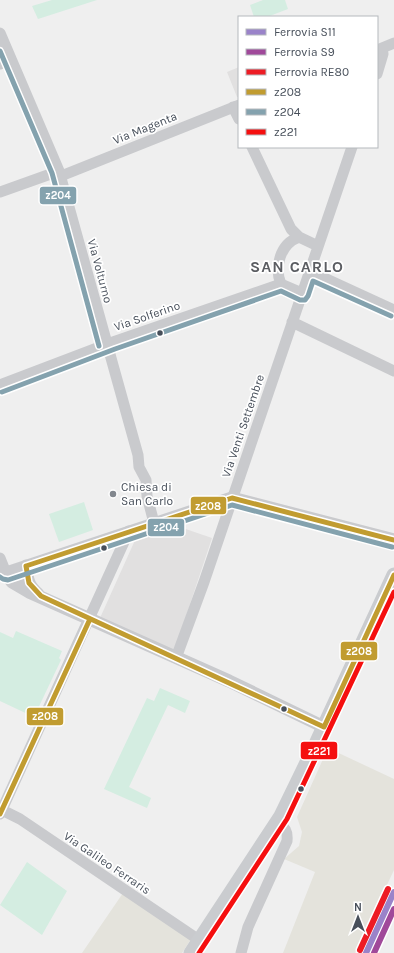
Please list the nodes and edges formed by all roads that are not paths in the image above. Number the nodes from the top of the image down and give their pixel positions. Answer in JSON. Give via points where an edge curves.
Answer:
{"nodes":[{"id":1,"x":0,"y":33,"type":"edge"},
{"id":2,"x":394,"y":43,"type":"edge"},
{"id":3,"x":379,"y":49,"type":"edge"},
{"id":4,"x":11,"y":59,"type":"junction"},
{"id":5,"x":0,"y":64,"type":"edge"},
{"id":6,"x":378,"y":71,"type":"edge"},
{"id":7,"x":236,"y":106,"type":"edge"},
{"id":8,"x":252,"y":148,"type":"edge"},
{"id":9,"x":352,"y":148,"type":"edge"},
{"id":10,"x":60,"y":174,"type":"junction"},
{"id":11,"x":0,"y":192,"type":"edge"},
{"id":12,"x":299,"y":237,"type":"junction"},
{"id":13,"x":318,"y":246,"type":"junction"},
{"id":14,"x":309,"y":271,"type":"junction"},
{"id":15,"x":281,"y":284,"type":"junction"},
{"id":16,"x":302,"y":293,"type":"junction"},
{"id":17,"x":394,"y":310,"type":"edge"},
{"id":18,"x":292,"y":322,"type":"junction"},
{"id":19,"x":106,"y":344,"type":"junction"},
{"id":20,"x":394,"y":371,"type":"edge"},
{"id":21,"x":0,"y":385,"type":"edge"},
{"id":22,"x":232,"y":498,"type":"junction"},
{"id":23,"x":154,"y":523,"type":"junction"},
{"id":24,"x":129,"y":531,"type":"junction"},
{"id":25,"x":394,"y":540,"type":"edge"},
{"id":26,"x":0,"y":558,"type":"edge"},
{"id":27,"x":26,"y":566,"type":"junction"},
{"id":28,"x":3,"y":574,"type":"edge"},
{"id":29,"x":394,"y":575,"type":"edge"},
{"id":30,"x":41,"y":596,"type":"junction"},
{"id":31,"x":90,"y":619,"type":"junction"},
{"id":32,"x":176,"y":658,"type":"junction"},
{"id":33,"x":324,"y":727,"type":"junction"},
{"id":34,"x":1,"y":811,"type":"edge"},
{"id":35,"x":277,"y":822,"type":"junction"},
{"id":36,"x":195,"y":947,"type":"edge"},
{"id":37,"x":241,"y":953,"type":"edge"}],
"edges":[{"from":1,"to":4,"type":"street","name":"Via Volturno"},
{"from":2,"to":3,"type":"street"},
{"from":3,"to":6,"type":"street","via":[[383,54]]},
{"from":4,"to":5,"type":"street"},
{"from":4,"to":10,"type":"street","name":"Via Volturno"},
{"from":7,"to":10,"type":"street","name":"Via Magenta"},
{"from":8,"to":12,"type":"street","via":[[289,226]]},
{"from":9,"to":13,"type":"street"},
{"from":10,"to":11,"type":"street","name":"Via Magenta"},
{"from":10,"to":19,"type":"street","name":"Via Volturno"},
{"from":12,"to":13,"type":"street"},
{"from":12,"to":15,"type":"street","via":[[286,245],[279,261],[277,271]]},
{"from":13,"to":14,"type":"street","name":"Via Venti Settembre"},
{"from":14,"to":16,"type":"street","name":"Via Venti Settembre"},
{"from":14,"to":17,"type":"street"},
{"from":15,"to":16,"type":"street"},
{"from":15,"to":19,"type":"street","name":"Via Solferino"},
{"from":16,"to":18,"type":"street","name":"Via Venti Settembre"},
{"from":18,"to":20,"type":"street"},
{"from":18,"to":22,"type":"street","name":"Via Venti Settembre"},
{"from":19,"to":21,"type":"street","name":"Via Solferino"},
{"from":19,"to":23,"type":"street","name":"Via Volturno","via":[[138,455],[139,467],[146,480]]},
{"from":22,"to":23,"type":"street"},
{"from":22,"to":25,"type":"street"},
{"from":22,"to":32,"type":"street","name":"Via Venti Settembre"},
{"from":23,"to":24,"type":"street"},
{"from":24,"to":27,"type":"street"},
{"from":24,"to":31,"type":"street"},
{"from":26,"to":28,"type":"street"},
{"from":27,"to":28,"type":"street"},
{"from":27,"to":30,"type":"street","via":[[31,589]]},
{"from":28,"to":30,"type":"street","via":[[18,586]]},
{"from":29,"to":33,"type":"main road"},
{"from":30,"to":31,"type":"street"},
{"from":31,"to":32,"type":"street"},
{"from":31,"to":34,"type":"street"},
{"from":32,"to":33,"type":"street"},
{"from":33,"to":35,"type":"main road"},
{"from":34,"to":36,"type":"street","name":"Via Galileo Ferraris","via":[[20,819]]},
{"from":35,"to":36,"type":"main road"},
{"from":35,"to":37,"type":"street","via":[[286,828],[287,841],[248,927]]}]}
